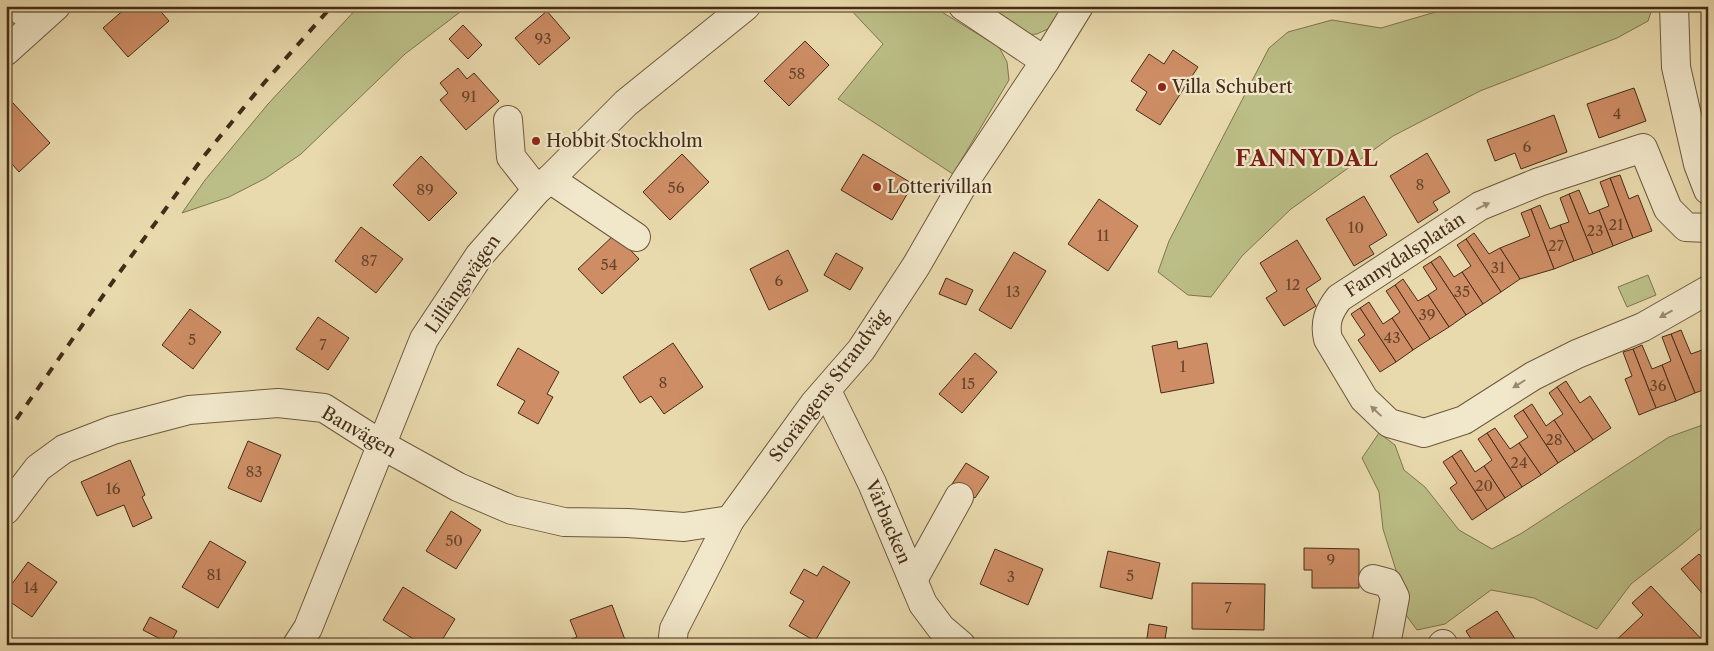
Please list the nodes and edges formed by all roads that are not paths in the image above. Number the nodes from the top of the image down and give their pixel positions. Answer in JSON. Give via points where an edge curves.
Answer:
{"nodes":[{"id":1,"x":15,"y":6,"type":"edge"},
{"id":2,"x":746,"y":6,"type":"edge"},
{"id":3,"x":963,"y":6,"type":"edge"},
{"id":4,"x":1079,"y":6,"type":"edge"},
{"id":5,"x":1674,"y":6,"type":"edge"},
{"id":6,"x":46,"y":14,"type":"edge"},
{"id":7,"x":6,"y":51,"type":"edge"},
{"id":8,"x":1045,"y":61,"type":"junction"},
{"id":9,"x":508,"y":120,"type":"dead end"},
{"id":10,"x":544,"y":184,"type":"junction"},
{"id":11,"x":1708,"y":190,"type":"edge"},
{"id":12,"x":1708,"y":228,"type":"edge"},
{"id":13,"x":636,"y":236,"type":"dead end"},
{"id":14,"x":1708,"y":290,"type":"edge"},
{"id":15,"x":827,"y":391,"type":"junction"},
{"id":16,"x":382,"y":445,"type":"junction"},
{"id":17,"x":959,"y":497,"type":"dead end"},
{"id":18,"x":6,"y":510,"type":"edge"},
{"id":19,"x":730,"y":520,"type":"junction"},
{"id":20,"x":1373,"y":579,"type":"dead end"},
{"id":21,"x":913,"y":580,"type":"junction"},
{"id":22,"x":297,"y":645,"type":"edge"},
{"id":23,"x":672,"y":645,"type":"edge"},
{"id":24,"x":961,"y":645,"type":"edge"},
{"id":25,"x":1386,"y":645,"type":"edge"}],
"edges":[{"from":1,"to":6,"type":"street"},
{"from":2,"to":10,"type":"street","name":"Lillängsvägen","via":[[626,103]]},
{"from":3,"to":8,"type":"street"},
{"from":4,"to":8,"type":"street","name":"Storängens Strandväg"},
{"from":5,"to":11,"type":"street","via":[[1676,67],[1698,164]]},
{"from":6,"to":7,"type":"street"},
{"from":8,"to":15,"type":"street","name":"Storängens Strandväg","via":[[965,181],[916,266],[861,350]]},
{"from":9,"to":10,"type":"street","via":[[511,157]]},
{"from":10,"to":13,"type":"street"},
{"from":10,"to":16,"type":"street","name":"Lillängsvägen","via":[[479,256],[424,339]]},
{"from":14,"to":12,"type":"street","name":"Fannydalsplatån","one_way":true,"via":[[1643,327],[1533,376],[1464,420],[1424,433],[1389,423],[1364,400],[1325,329],[1326,319],[1339,298],[1480,206],[1539,182],[1643,148],[1668,209],[1686,227]]},
{"from":15,"to":19,"type":"street","name":"Storängens Strandväg","via":[[814,404]]},
{"from":15,"to":21,"type":"street","name":"Vårbacken","via":[[872,483]]},
{"from":16,"to":18,"type":"street","name":"Banvägen","via":[[324,408],[278,403],[189,410],[113,430],[64,449],[38,468]]},
{"from":16,"to":19,"type":"street","name":"Banvägen","via":[[485,499],[512,510],[564,522],[684,527]]},
{"from":16,"to":22,"type":"street","name":"Lillängsvägen","via":[[308,628]]},
{"from":17,"to":21,"type":"street"},
{"from":19,"to":23,"type":"street","name":"Storängens Strandväg","via":[[674,629]]},
{"from":20,"to":25,"type":"street","via":[[1388,583],[1395,597]]},
{"from":21,"to":24,"type":"street","name":"Vårbacken","via":[[923,604],[941,628]]}]}
